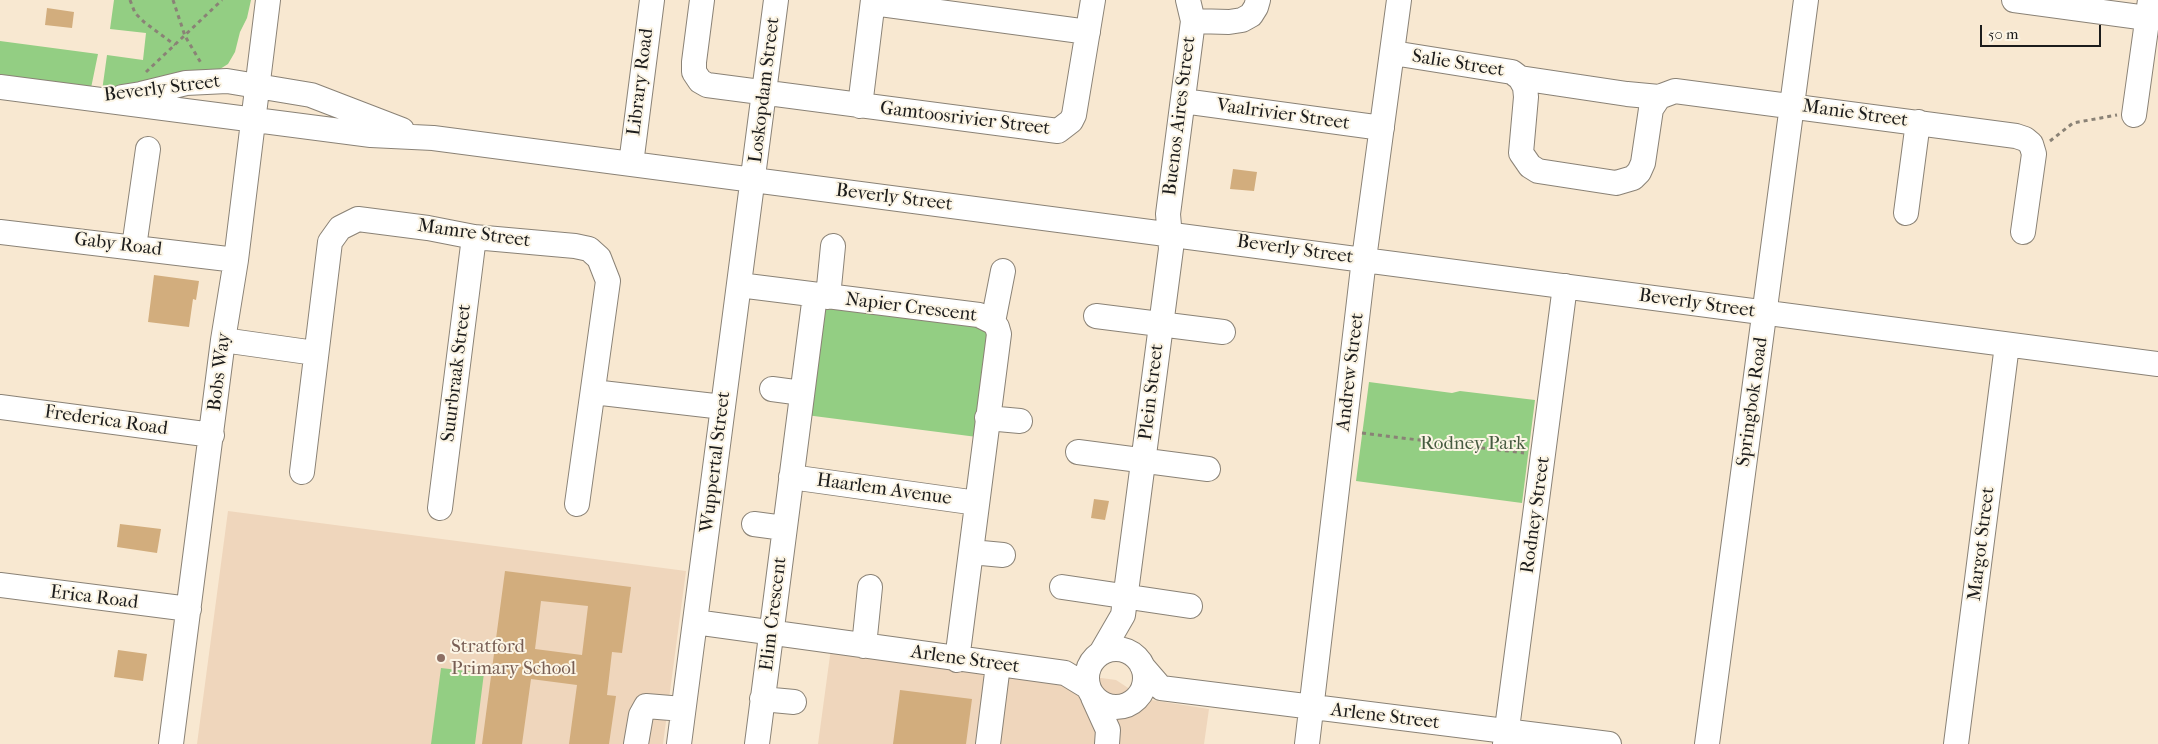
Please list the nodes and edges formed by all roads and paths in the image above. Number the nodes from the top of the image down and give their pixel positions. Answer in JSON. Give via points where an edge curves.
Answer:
{"nodes":[{"id":1,"x":130,"y":0,"type":"edge"},
{"id":2,"x":174,"y":0,"type":"edge"},
{"id":3,"x":222,"y":0,"type":"edge"},
{"id":4,"x":268,"y":0,"type":"edge"},
{"id":5,"x":652,"y":0,"type":"edge"},
{"id":6,"x":702,"y":0,"type":"edge"},
{"id":7,"x":776,"y":0,"type":"edge"},
{"id":8,"x":1092,"y":0,"type":"edge"},
{"id":9,"x":1258,"y":0,"type":"edge"},
{"id":10,"x":1399,"y":0,"type":"edge"},
{"id":11,"x":1806,"y":0,"type":"edge"},
{"id":12,"x":2014,"y":0,"type":"edge"},
{"id":13,"x":873,"y":1,"type":"edge"},
{"id":14,"x":2149,"y":9,"type":"edge"},
{"id":15,"x":1190,"y":10,"type":"edge"},
{"id":16,"x":1088,"y":32,"type":"junction"},
{"id":17,"x":185,"y":36,"type":"junction"},
{"id":18,"x":175,"y":44,"type":"junction"},
{"id":19,"x":1392,"y":53,"type":"junction"},
{"id":20,"x":210,"y":62,"type":"dead end"},
{"id":21,"x":145,"y":73,"type":"dead end"},
{"id":22,"x":1520,"y":78,"type":"junction"},
{"id":23,"x":0,"y":86,"type":"edge"},
{"id":24,"x":258,"y":86,"type":"junction"},
{"id":25,"x":764,"y":94,"type":"junction"},
{"id":26,"x":62,"y":96,"type":"junction"},
{"id":27,"x":1659,"y":97,"type":"junction"},
{"id":28,"x":1183,"y":101,"type":"junction"},
{"id":29,"x":1792,"y":105,"type":"junction"},
{"id":30,"x":860,"y":106,"type":"junction"},
{"id":31,"x":2134,"y":114,"type":"joint"},
{"id":32,"x":253,"y":121,"type":"junction"},
{"id":33,"x":1918,"y":122,"type":"junction"},
{"id":34,"x":1382,"y":128,"type":"junction"},
{"id":35,"x":433,"y":138,"type":"junction"},
{"id":36,"x":148,"y":149,"type":"dead end"},
{"id":37,"x":2034,"y":154,"type":"junction"},
{"id":38,"x":631,"y":164,"type":"junction"},
{"id":39,"x":753,"y":180,"type":"junction"},
{"id":40,"x":1906,"y":213,"type":"dead end"},
{"id":41,"x":0,"y":232,"type":"edge"},
{"id":42,"x":2023,"y":232,"type":"dead end"},
{"id":43,"x":1169,"y":234,"type":"junction"},
{"id":44,"x":474,"y":237,"type":"junction"},
{"id":45,"x":833,"y":246,"type":"dead end"},
{"id":46,"x":134,"y":247,"type":"junction"},
{"id":47,"x":236,"y":260,"type":"junction"},
{"id":48,"x":1364,"y":260,"type":"junction"},
{"id":49,"x":1003,"y":271,"type":"dead end"},
{"id":50,"x":739,"y":286,"type":"junction"},
{"id":51,"x":1565,"y":286,"type":"junction"},
{"id":52,"x":821,"y":296,"type":"junction"},
{"id":53,"x":1765,"y":313,"type":"junction"},
{"id":54,"x":1096,"y":316,"type":"dead end"},
{"id":55,"x":993,"y":322,"type":"junction"},
{"id":56,"x":1161,"y":324,"type":"junction"},
{"id":57,"x":1223,"y":332,"type":"dead end"},
{"id":58,"x":223,"y":340,"type":"junction"},
{"id":59,"x":2007,"y":345,"type":"junction"},
{"id":60,"x":316,"y":353,"type":"junction"},
{"id":61,"x":2158,"y":364,"type":"edge"},
{"id":62,"x":772,"y":389,"type":"dead end"},
{"id":63,"x":593,"y":392,"type":"junction"},
{"id":64,"x":802,"y":393,"type":"junction"},
{"id":65,"x":0,"y":407,"type":"edge"},
{"id":66,"x":723,"y":408,"type":"junction"},
{"id":67,"x":987,"y":418,"type":"junction"},
{"id":68,"x":1020,"y":421,"type":"dead end"},
{"id":69,"x":1344,"y":430,"type":"junction"},
{"id":70,"x":212,"y":435,"type":"junction"},
{"id":71,"x":1078,"y":452,"type":"dead end"},
{"id":72,"x":1544,"y":456,"type":"junction"},
{"id":73,"x":1143,"y":461,"type":"junction"},
{"id":74,"x":1208,"y":469,"type":"dead end"},
{"id":75,"x":302,"y":472,"type":"dead end"},
{"id":76,"x":791,"y":477,"type":"junction"},
{"id":77,"x":977,"y":503,"type":"junction"},
{"id":78,"x":577,"y":504,"type":"dead end"},
{"id":79,"x":440,"y":508,"type":"dead end"},
{"id":80,"x":754,"y":524,"type":"dead end"},
{"id":81,"x":784,"y":528,"type":"junction"},
{"id":82,"x":970,"y":552,"type":"junction"},
{"id":83,"x":1003,"y":555,"type":"dead end"},
{"id":84,"x":0,"y":585,"type":"edge"},
{"id":85,"x":870,"y":587,"type":"dead end"},
{"id":86,"x":1062,"y":587,"type":"dead end"},
{"id":87,"x":1124,"y":606,"type":"junction"},
{"id":88,"x":1190,"y":606,"type":"dead end"},
{"id":89,"x":189,"y":609,"type":"junction"},
{"id":90,"x":695,"y":622,"type":"junction"},
{"id":91,"x":771,"y":633,"type":"junction"},
{"id":92,"x":864,"y":646,"type":"junction"},
{"id":93,"x":1097,"y":656,"type":"junction"},
{"id":94,"x":958,"y":660,"type":"junction"},
{"id":95,"x":1140,"y":662,"type":"junction"},
{"id":96,"x":998,"y":665,"type":"junction"},
{"id":97,"x":1066,"y":673,"type":"junction"},
{"id":98,"x":1161,"y":688,"type":"junction"},
{"id":99,"x":1090,"y":692,"type":"junction"},
{"id":100,"x":762,"y":699,"type":"junction"},
{"id":101,"x":794,"y":702,"type":"dead end"},
{"id":102,"x":1129,"y":704,"type":"junction"},
{"id":103,"x":1311,"y":708,"type":"junction"},
{"id":104,"x":684,"y":709,"type":"junction"},
{"id":105,"x":1107,"y":737,"type":"edge"},
{"id":106,"x":1506,"y":738,"type":"edge"},
{"id":107,"x":171,"y":744,"type":"edge"},
{"id":108,"x":636,"y":744,"type":"edge"},
{"id":109,"x":679,"y":744,"type":"edge"},
{"id":110,"x":757,"y":744,"type":"edge"},
{"id":111,"x":988,"y":744,"type":"edge"},
{"id":112,"x":1307,"y":744,"type":"edge"},
{"id":113,"x":1609,"y":744,"type":"edge"},
{"id":114,"x":1707,"y":744,"type":"edge"},
{"id":115,"x":1956,"y":744,"type":"edge"}],
"edges":[{"from":1,"to":18,"type":"path","via":[[135,13],[144,22]]},
{"from":2,"to":17,"type":"path"},
{"from":3,"to":17,"type":"path"},
{"from":4,"to":24,"type":"street","name":"Bobs Way"},
{"from":5,"to":38,"type":"street","name":"Library Road"},
{"from":6,"to":25,"type":"street","name":"Gamtoosrivier Street","via":[[694,72],[707,85]]},
{"from":7,"to":25,"type":"street","name":"Loskopdam Street"},
{"from":8,"to":16,"type":"street","name":"Gamtoosrivier Street"},
{"from":9,"to":15,"type":"street","via":[[1250,15],[1229,22]]},
{"from":10,"to":19,"type":"street","name":"Andrew Street"},
{"from":11,"to":29,"type":"street","name":"Springbok Road"},
{"from":12,"to":14,"type":"street"},
{"from":13,"to":16,"type":"street"},
{"from":13,"to":30,"type":"street"},
{"from":14,"to":31,"type":"street"},
{"from":15,"to":28,"type":"street","name":"Buenos Aires Street"},
{"from":16,"to":30,"type":"street","name":"Gamtoosrivier Street","via":[[1074,115],[1058,132]]},
{"from":17,"to":18,"type":"path"},
{"from":17,"to":20,"type":"path","via":[[201,64]]},
{"from":18,"to":21,"type":"path"},
{"from":19,"to":22,"type":"street","name":"Salie Street","via":[[1502,69]]},
{"from":19,"to":34,"type":"street","name":"Andrew Street"},
{"from":22,"to":27,"type":"street"},
{"from":22,"to":27,"type":"street","name":"Salie Street","via":[[1526,97],[1521,152],[1530,166],[1538,171],[1616,182],[1633,178],[1639,172],[1651,110]]},
{"from":23,"to":26,"type":"street","name":"Beverly Street"},
{"from":24,"to":26,"type":"street","name":"Beverly Street","via":[[201,81],[130,96]]},
{"from":24,"to":32,"type":"street","name":"Bobs Way"},
{"from":24,"to":35,"type":"street","name":"Beverly Street","via":[[320,97],[394,127]]},
{"from":25,"to":30,"type":"street","name":"Gamtoosrivier Street"},
{"from":25,"to":39,"type":"street","name":"Loskopdam Street"},
{"from":26,"to":32,"type":"street","name":"Beverly Street"},
{"from":27,"to":29,"type":"street","via":[[1675,91]]},
{"from":28,"to":34,"type":"street","name":"Vaalrivier Street"},
{"from":28,"to":43,"type":"street","name":"Buenos Aires Street","via":[[1168,214]]},
{"from":29,"to":33,"type":"street","name":"Manie Street"},
{"from":29,"to":53,"type":"street","name":"Springbok Road"},
{"from":31,"to":37,"type":"path","via":[[2073,123]]},
{"from":32,"to":35,"type":"street","name":"Beverly Street","via":[[371,135]]},
{"from":32,"to":47,"type":"street","name":"Bobs Way"},
{"from":33,"to":37,"type":"street","name":"Manie Street","via":[[2016,136],[2031,144]]},
{"from":33,"to":40,"type":"street","name":"Manie Street"},
{"from":34,"to":48,"type":"street","name":"Andrew Street"},
{"from":35,"to":38,"type":"street","name":"Beverly Street"},
{"from":36,"to":46,"type":"street"},
{"from":37,"to":42,"type":"street"},
{"from":38,"to":39,"type":"street","name":"Beverly Street"},
{"from":39,"to":43,"type":"street","name":"Beverly Street"},
{"from":39,"to":50,"type":"street","name":"Wuppertal Street"},
{"from":41,"to":46,"type":"street","name":"Gaby Road"},
{"from":43,"to":48,"type":"street","name":"Beverly Street"},
{"from":43,"to":56,"type":"street","name":"Plein Street","via":[[1171,249]]},
{"from":44,"to":60,"type":"street","name":"Mamre Street","via":[[358,219],[340,228],[330,242]]},
{"from":44,"to":63,"type":"street","name":"Mamre Street","via":[[575,246],[589,249],[599,258],[608,281]]},
{"from":44,"to":79,"type":"street","name":"Suurbraak Street"},
{"from":45,"to":52,"type":"street","name":"Napier Crescent"},
{"from":46,"to":47,"type":"street","name":"Gaby Road"},
{"from":47,"to":58,"type":"street","name":"Bobs Way"},
{"from":48,"to":51,"type":"street","name":"Beverly Street"},
{"from":48,"to":69,"type":"street","name":"Andrew Street"},
{"from":49,"to":55,"type":"street","name":"Napier Crescent"},
{"from":50,"to":52,"type":"street","name":"Napier Crescent"},
{"from":50,"to":66,"type":"street","name":"Wuppertal Street"},
{"from":51,"to":53,"type":"street","name":"Beverly Street"},
{"from":51,"to":72,"type":"street","name":"Rodney Street"},
{"from":52,"to":55,"type":"street","name":"Napier Crescent","via":[[979,315]]},
{"from":52,"to":64,"type":"street","name":"Elim Crescent"},
{"from":53,"to":59,"type":"street","name":"Beverly Street"},
{"from":53,"to":114,"type":"street","name":"Springbok Road"},
{"from":54,"to":56,"type":"street","name":"Plein Street"},
{"from":55,"to":67,"type":"street","name":"Napier Crescent","via":[[999,334]]},
{"from":56,"to":57,"type":"street","name":"Plein Street"},
{"from":56,"to":73,"type":"street","name":"Plein Street"},
{"from":58,"to":60,"type":"street"},
{"from":58,"to":70,"type":"street","name":"Bobs Way"},
{"from":59,"to":61,"type":"street","name":"Beverly Street"},
{"from":59,"to":115,"type":"street","name":"Margot Street"},
{"from":60,"to":75,"type":"street","name":"Mamre Street"},
{"from":62,"to":64,"type":"street"},
{"from":63,"to":66,"type":"street"},
{"from":63,"to":78,"type":"street","name":"Mamre Street"},
{"from":64,"to":76,"type":"street","name":"Elim Crescent"},
{"from":65,"to":70,"type":"street","name":"Frederica Road"},
{"from":66,"to":90,"type":"street","name":"Wuppertal Street"},
{"from":67,"to":68,"type":"street"},
{"from":67,"to":77,"type":"street","name":"Napier Crescent"},
{"from":69,"to":72,"type":"path"},
{"from":69,"to":103,"type":"street","name":"Andrew Street"},
{"from":70,"to":89,"type":"street","name":"Bobs Way"},
{"from":71,"to":73,"type":"street","name":"Plein Street"},
{"from":72,"to":106,"type":"street","name":"Rodney Street"},
{"from":73,"to":74,"type":"street","name":"Plein Street"},
{"from":73,"to":87,"type":"street","name":"Plein Street"},
{"from":76,"to":77,"type":"street","name":"Haarlem Avenue"},
{"from":76,"to":81,"type":"street","name":"Elim Crescent"},
{"from":77,"to":82,"type":"street","name":"Napier Crescent"},
{"from":80,"to":81,"type":"street"},
{"from":81,"to":91,"type":"street","name":"Elim Crescent"},
{"from":82,"to":83,"type":"street"},
{"from":82,"to":94,"type":"street","name":"Napier Crescent"},
{"from":84,"to":89,"type":"street","name":"Erica Road"},
{"from":85,"to":92,"type":"street"},
{"from":86,"to":87,"type":"street"},
{"from":87,"to":88,"type":"street"},
{"from":87,"to":93,"type":"street","name":"Plein Street"},
{"from":87,"to":95,"type":"street","name":"Plein Street","via":[[1128,637]]},
{"from":89,"to":107,"type":"street","name":"Bobs Way"},
{"from":90,"to":91,"type":"street","name":"Arlene Street"},
{"from":90,"to":104,"type":"street","name":"Wuppertal Street"},
{"from":91,"to":92,"type":"street","name":"Arlene Street"},
{"from":91,"to":100,"type":"street","name":"Elim Crescent"},
{"from":92,"to":94,"type":"street","name":"Arlene Street"},
{"from":93,"to":95,"type":"street","via":[[1120,649]]},
{"from":93,"to":97,"type":"street"},
{"from":93,"to":99,"type":"street","via":[[1087,672]]},
{"from":94,"to":96,"type":"street","name":"Arlene Street"},
{"from":95,"to":98,"type":"street"},
{"from":95,"to":102,"type":"street","via":[[1145,676],[1144,686],[1139,696]]},
{"from":96,"to":97,"type":"street","name":"Arlene Street"},
{"from":96,"to":111,"type":"street"},
{"from":97,"to":99,"type":"street","name":"Arlene Street"},
{"from":98,"to":102,"type":"street"},
{"from":98,"to":103,"type":"street","name":"Arlene Street"},
{"from":99,"to":102,"type":"street","via":[[1108,707]]},
{"from":99,"to":105,"type":"street"},
{"from":100,"to":101,"type":"street","name":"Elim Crescent"},
{"from":100,"to":110,"type":"street","name":"Elim Crescent"},
{"from":102,"to":105,"type":"street"},
{"from":103,"to":106,"type":"street","name":"Arlene Street"},
{"from":103,"to":112,"type":"street","name":"Andrew Street"},
{"from":104,"to":108,"type":"street","via":[[646,706],[640,715]]},
{"from":104,"to":109,"type":"street","name":"Wuppertal Street"},
{"from":106,"to":113,"type":"street","name":"Arlene Street"}]}
